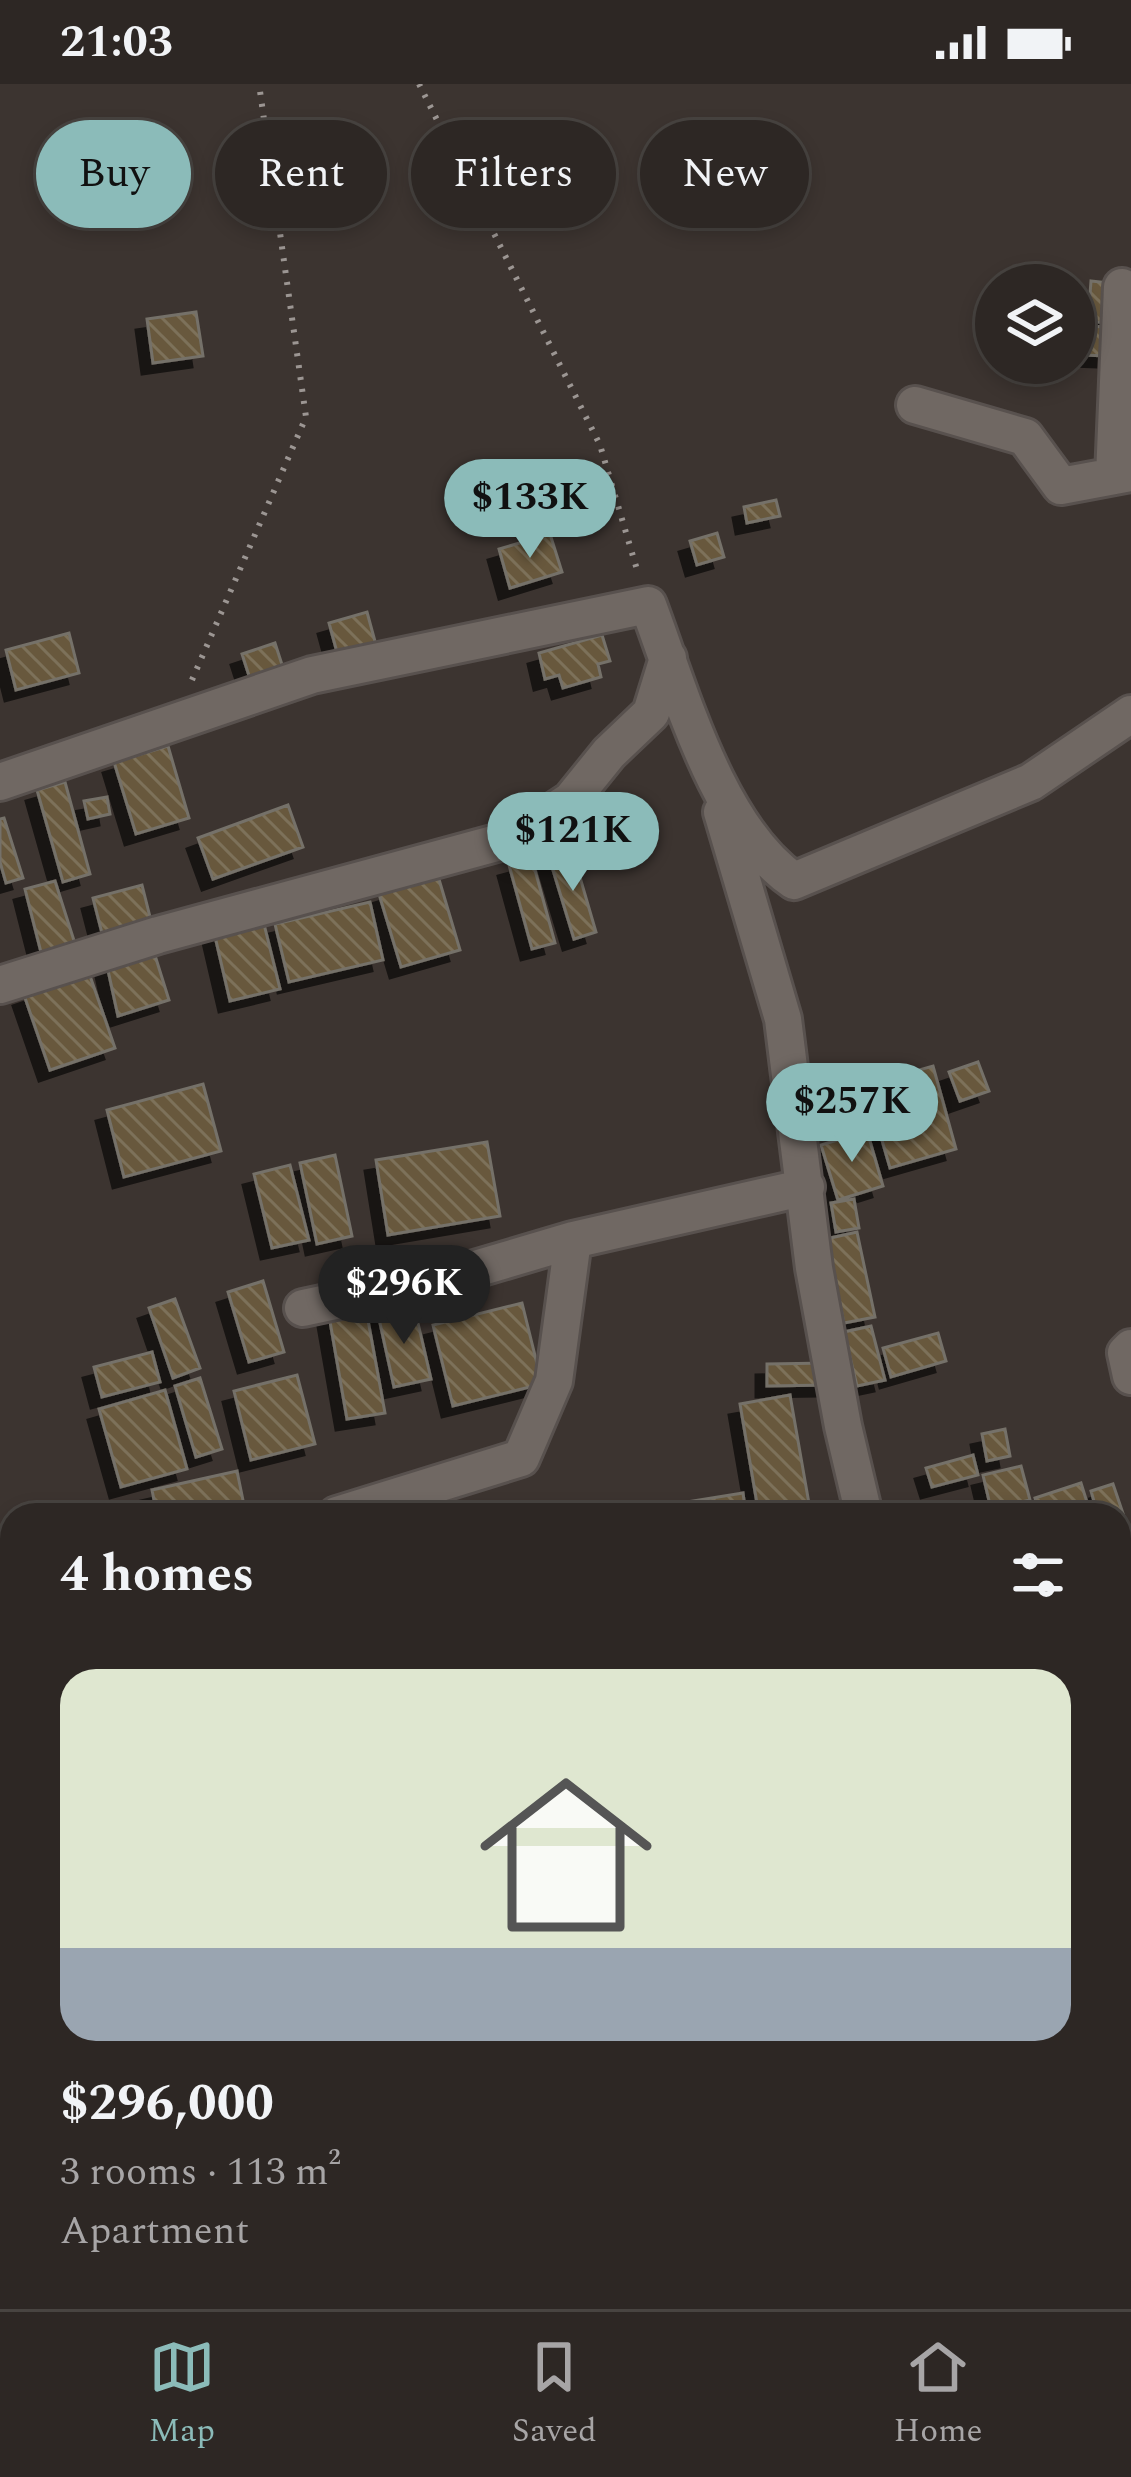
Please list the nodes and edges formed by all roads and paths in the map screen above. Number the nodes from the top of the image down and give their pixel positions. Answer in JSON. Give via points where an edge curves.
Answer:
{"nodes":[{"id":1,"x":259,"y":84,"type":"edge"},
{"id":2,"x":419,"y":84,"type":"edge"},
{"id":3,"x":1122,"y":287,"type":"dead end"},
{"id":4,"x":915,"y":405,"type":"dead end"},
{"id":5,"x":1123,"y":475,"type":"edge"},
{"id":6,"x":648,"y":605,"type":"junction"},
{"id":7,"x":668,"y":658,"type":"junction"},
{"id":8,"x":1131,"y":714,"type":"edge"},
{"id":9,"x":174,"y":722,"type":"junction"},
{"id":10,"x":711,"y":774,"type":"junction"},
{"id":11,"x":0,"y":782,"type":"edge"},
{"id":12,"x":0,"y":985,"type":"edge"},
{"id":13,"x":806,"y":1187,"type":"junction"},
{"id":14,"x":573,"y":1240,"type":"junction"},
{"id":15,"x":303,"y":1308,"type":"dead end"},
{"id":16,"x":1131,"y":1348,"type":"edge"},
{"id":17,"x":1131,"y":1376,"type":"edge"},
{"id":18,"x":376,"y":1503,"type":"edge"},
{"id":19,"x":861,"y":1503,"type":"edge"}],
"edges":[{"from":1,"to":9,"type":"path","via":[[305,417]]},
{"from":2,"to":6,"type":"path","via":[[600,446]]},
{"from":3,"to":5,"type":"street"},
{"from":4,"to":5,"type":"street","via":[[1024,437],[1061,486]]},
{"from":6,"to":7,"type":"street"},
{"from":6,"to":9,"type":"street","via":[[312,675]]},
{"from":7,"to":10,"type":"street"},
{"from":7,"to":12,"type":"street","via":[[651,713],[571,800],[512,839]]},
{"from":8,"to":10,"type":"street","via":[[1031,782],[794,880],[772,865]]},
{"from":9,"to":11,"type":"street"},
{"from":10,"to":13,"type":"street","via":[[783,1019]]},
{"from":13,"to":14,"type":"street"},
{"from":13,"to":19,"type":"street","via":[[814,1268]]},
{"from":14,"to":15,"type":"street"},
{"from":14,"to":18,"type":"street","via":[[554,1382],[521,1459]]},
{"from":16,"to":17,"type":"street"}]}
